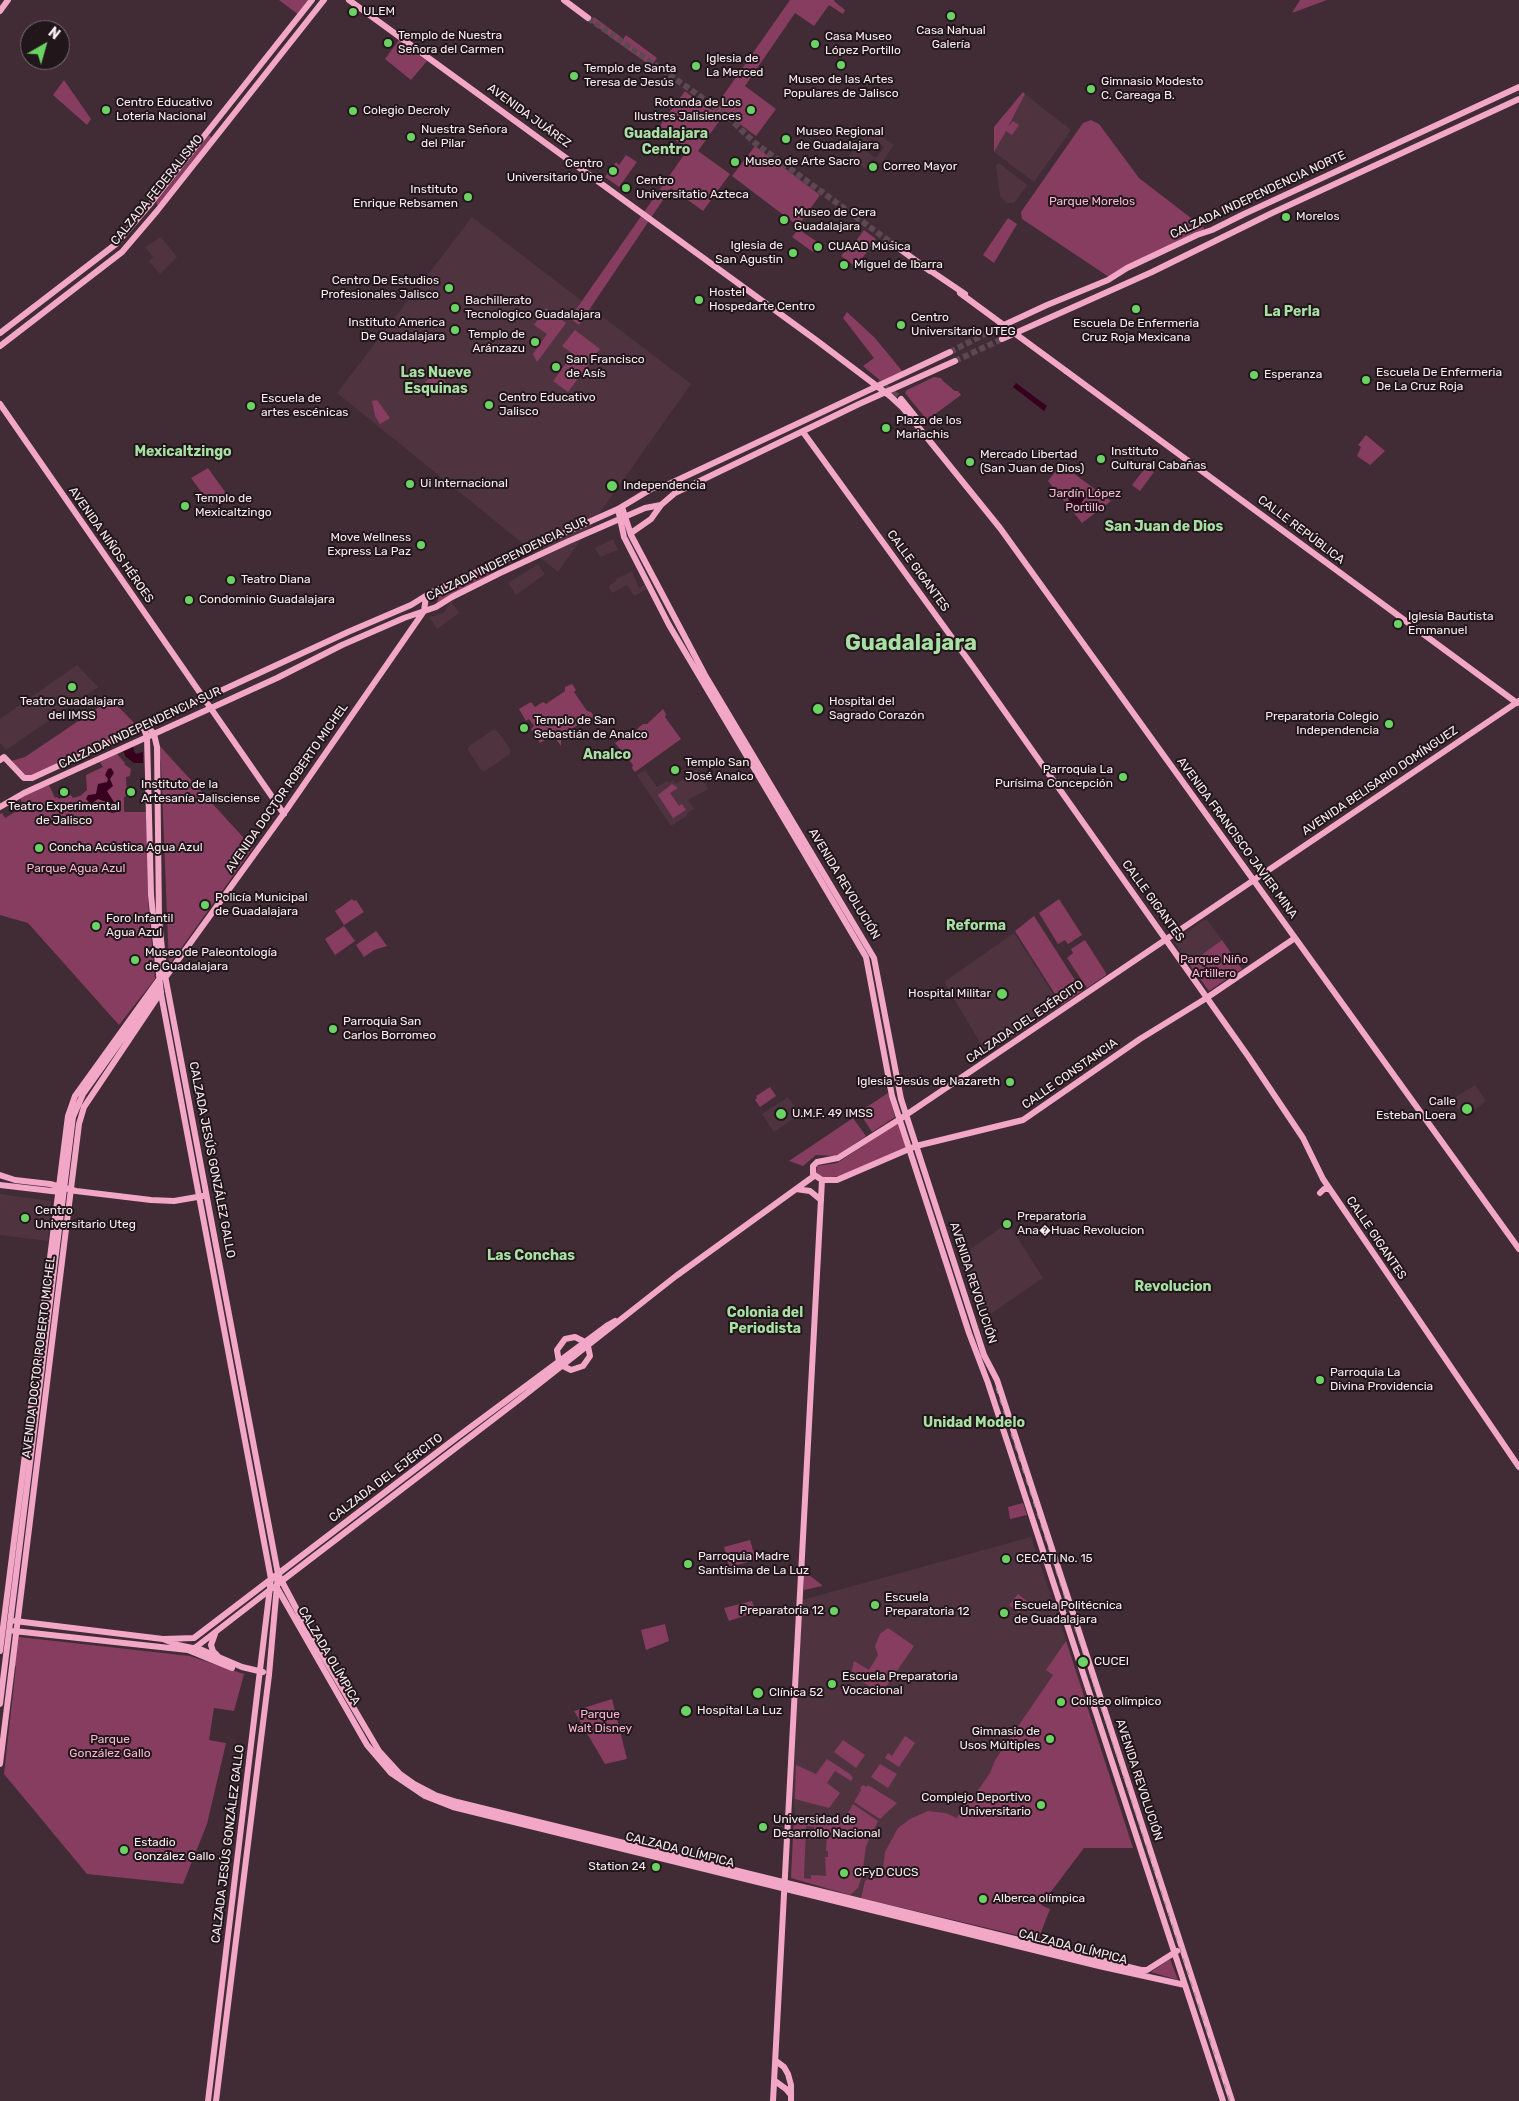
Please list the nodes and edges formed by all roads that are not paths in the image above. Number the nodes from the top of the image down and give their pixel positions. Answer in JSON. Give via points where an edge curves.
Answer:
{"nodes":[{"id":1,"x":8,"y":0,"type":"edge"},
{"id":2,"x":312,"y":0,"type":"edge"},
{"id":3,"x":324,"y":0,"type":"edge"},
{"id":4,"x":349,"y":0,"type":"edge"},
{"id":5,"x":564,"y":0,"type":"edge"},
{"id":6,"x":0,"y":11,"type":"edge"},
{"id":7,"x":588,"y":18,"type":"tunnel mouth"},
{"id":8,"x":1519,"y":87,"type":"edge"},
{"id":9,"x":1519,"y":99,"type":"edge"},
{"id":10,"x":152,"y":208,"type":"dead end"},
{"id":11,"x":893,"y":244,"type":"tunnel mouth"},
{"id":12,"x":124,"y":250,"type":"junction"},
{"id":13,"x":928,"y":269,"type":"junction"},
{"id":14,"x":1011,"y":330,"type":"junction"},
{"id":15,"x":991,"y":331,"type":"tunnel mouth"},
{"id":16,"x":0,"y":333,"type":"edge"},
{"id":17,"x":1002,"y":339,"type":"tunnel mouth"},
{"id":18,"x":0,"y":346,"type":"edge"},
{"id":19,"x":950,"y":352,"type":"tunnel mouth"},
{"id":20,"x":955,"y":361,"type":"tunnel mouth"},
{"id":21,"x":877,"y":384,"type":"junction"},
{"id":22,"x":886,"y":393,"type":"junction"},
{"id":23,"x":901,"y":399,"type":"tunnel mouth"},
{"id":24,"x":0,"y":404,"type":"edge"},
{"id":25,"x":803,"y":432,"type":"junction"},
{"id":26,"x":932,"y":442,"type":"junction"},
{"id":27,"x":660,"y":505,"type":"junction"},
{"id":28,"x":620,"y":508,"type":"junction"},
{"id":29,"x":623,"y":518,"type":"junction"},
{"id":30,"x":630,"y":533,"type":"junction"},
{"id":31,"x":426,"y":596,"type":"junction"},
{"id":32,"x":424,"y":611,"type":"junction"},
{"id":33,"x":204,"y":699,"type":"junction"},
{"id":34,"x":1518,"y":702,"type":"edge"},
{"id":35,"x":210,"y":708,"type":"junction"},
{"id":36,"x":145,"y":725,"type":"junction"},
{"id":37,"x":154,"y":734,"type":"junction"},
{"id":38,"x":147,"y":737,"type":"junction"},
{"id":39,"x":2,"y":758,"type":"edge"},
{"id":40,"x":0,"y":807,"type":"edge"},
{"id":41,"x":284,"y":814,"type":"junction"},
{"id":42,"x":1254,"y":881,"type":"junction"},
{"id":43,"x":1295,"y":938,"type":"junction"},
{"id":44,"x":1167,"y":939,"type":"junction"},
{"id":45,"x":166,"y":976,"type":"junction"},
{"id":46,"x":159,"y":979,"type":"junction"},
{"id":47,"x":160,"y":990,"type":"junction"},
{"id":48,"x":1206,"y":998,"type":"junction"},
{"id":49,"x":119,"y":1051,"type":"junction"},
{"id":50,"x":89,"y":1082,"type":"junction"},
{"id":51,"x":98,"y":1088,"type":"junction"},
{"id":52,"x":81,"y":1092,"type":"junction"},
{"id":53,"x":91,"y":1098,"type":"junction"},
{"id":54,"x":903,"y":1117,"type":"junction"},
{"id":55,"x":75,"y":1128,"type":"junction"},
{"id":56,"x":73,"y":1136,"type":"junction"},
{"id":57,"x":916,"y":1146,"type":"junction"},
{"id":58,"x":63,"y":1149,"type":"junction"},
{"id":59,"x":909,"y":1149,"type":"junction"},
{"id":60,"x":0,"y":1175,"type":"edge"},
{"id":61,"x":814,"y":1176,"type":"junction"},
{"id":62,"x":822,"y":1180,"type":"junction"},
{"id":63,"x":0,"y":1185,"type":"edge"},
{"id":64,"x":796,"y":1189,"type":"junction"},
{"id":65,"x":1329,"y":1189,"type":"junction"},
{"id":66,"x":66,"y":1190,"type":"junction"},
{"id":67,"x":1320,"y":1193,"type":"dead end"},
{"id":68,"x":208,"y":1195,"type":"junction"},
{"id":69,"x":199,"y":1198,"type":"junction"},
{"id":70,"x":821,"y":1200,"type":"junction"},
{"id":71,"x":1519,"y":1250,"type":"edge"},
{"id":72,"x":586,"y":1344,"type":"junction"},
{"id":73,"x":561,"y":1364,"type":"junction"},
{"id":74,"x":1519,"y":1467,"type":"edge"},
{"id":75,"x":268,"y":1559,"type":"junction"},
{"id":76,"x":277,"y":1570,"type":"junction"},
{"id":77,"x":272,"y":1579,"type":"junction"},
{"id":78,"x":279,"y":1584,"type":"junction"},
{"id":79,"x":270,"y":1590,"type":"junction"},
{"id":80,"x":1070,"y":1605,"type":"junction"},
{"id":81,"x":1062,"y":1608,"type":"junction"},
{"id":82,"x":11,"y":1620,"type":"junction"},
{"id":83,"x":222,"y":1626,"type":"junction"},
{"id":84,"x":10,"y":1631,"type":"junction"},
{"id":85,"x":163,"y":1639,"type":"junction"},
{"id":86,"x":196,"y":1648,"type":"junction"},
{"id":87,"x":188,"y":1650,"type":"junction"},
{"id":88,"x":0,"y":1651,"type":"edge"},
{"id":89,"x":222,"y":1659,"type":"junction"},
{"id":90,"x":260,"y":1673,"type":"junction"},
{"id":91,"x":268,"y":1675,"type":"junction"},
{"id":92,"x":0,"y":1704,"type":"edge"},
{"id":93,"x":0,"y":1764,"type":"edge"},
{"id":94,"x":785,"y":1885,"type":"junction"},
{"id":95,"x":241,"y":1900,"type":"junction"},
{"id":96,"x":231,"y":1918,"type":"junction"},
{"id":97,"x":1182,"y":1948,"type":"junction"},
{"id":98,"x":1174,"y":1952,"type":"junction"},
{"id":99,"x":1184,"y":1985,"type":"junction"},
{"id":100,"x":1196,"y":1991,"type":"junction"},
{"id":101,"x":776,"y":2061,"type":"junction"},
{"id":102,"x":774,"y":2080,"type":"junction"},
{"id":103,"x":774,"y":2093,"type":"junction"},
{"id":104,"x":791,"y":2099,"type":"edge"},
{"id":105,"x":208,"y":2101,"type":"edge"},
{"id":106,"x":216,"y":2101,"type":"edge"},
{"id":107,"x":773,"y":2101,"type":"edge"},
{"id":108,"x":779,"y":2101,"type":"edge"},
{"id":109,"x":1223,"y":2101,"type":"edge"},
{"id":110,"x":1232,"y":2101,"type":"edge"}],
"edges":[{"from":1,"to":6,"type":"main road"},
{"from":2,"to":16,"type":"main road","name":"CALZADA FEDERALISMO","via":[[116,244]]},
{"from":3,"to":12,"type":"main road","name":"CALZADA FEDERALISMO"},
{"from":4,"to":21,"type":"main road","name":"AVENIDA JUÁREZ"},
{"from":5,"to":7,"type":"main road"},
{"from":8,"to":14,"type":"main road","name":"CALZADA INDEPENDENCIA NORTE","via":[[1154,256]]},
{"from":9,"to":14,"type":"main road","name":"CALZADA INDEPENDENCIA NORTE","via":[[1152,272]]},
{"from":10,"to":12,"type":"main road"},
{"from":11,"to":13,"type":"main road"},
{"from":12,"to":18,"type":"main road","name":"CALZADA FEDERALISMO"},
{"from":13,"to":14,"type":"main road"},
{"from":13,"to":14,"type":"main road","bridge":true},
{"from":14,"to":15,"type":"main road"},
{"from":14,"to":17,"type":"main road"},
{"from":14,"to":34,"type":"main road","name":"CALLE REPÚBLICA","bridge":true},
{"from":19,"to":21,"type":"main road"},
{"from":20,"to":22,"type":"main road"},
{"from":21,"to":22,"type":"main road","name":"AVENIDA JUÁREZ"},
{"from":21,"to":28,"type":"main road","name":"CALZADA INDEPENDENCIA SUR","via":[[669,484],[653,488]]},
{"from":22,"to":25,"type":"main road","name":"CALZADA INDEPENDENCIA SUR"},
{"from":22,"to":26,"type":"main road","name":"AVENIDA FRANCISCO JAVIER MINA"},
{"from":23,"to":26,"type":"main road","name":"AVENIDA FRANCISCO JAVIER MINA"},
{"from":24,"to":33,"type":"main road","name":"AVENIDA NIÑOS HÉROES"},
{"from":25,"to":27,"type":"main road","name":"CALZADA INDEPENDENCIA SUR","via":[[675,493]]},
{"from":25,"to":44,"type":"main road","name":"CALLE GIGANTES"},
{"from":26,"to":42,"type":"main road","name":"AVENIDA FRANCISCO JAVIER MINA","via":[[1000,528]]},
{"from":27,"to":29,"type":"main road","name":"CALZADA INDEPENDENCIA SUR"},
{"from":27,"to":30,"type":"main road","via":[[651,519]]},
{"from":28,"to":29,"type":"main road","name":"AVENIDA REVOLUCIÓN"},
{"from":28,"to":31,"type":"main road","name":"CALZADA INDEPENDENCIA SUR"},
{"from":29,"to":30,"type":"main road","name":"AVENIDA REVOLUCIÓN"},
{"from":29,"to":32,"type":"main road","name":"CALZADA INDEPENDENCIA SUR"},
{"from":29,"to":54,"type":"main road","name":"AVENIDA REVOLUCIÓN","via":[[624,537],[669,625],[864,951],[890,1089]]},
{"from":30,"to":54,"type":"main road","name":"AVENIDA REVOLUCIÓN","via":[[705,675],[872,954]]},
{"from":31,"to":32,"type":"main road"},
{"from":31,"to":33,"type":"main road","name":"CALZADA INDEPENDENCIA SUR"},
{"from":32,"to":35,"type":"main road","name":"CALZADA INDEPENDENCIA SUR","via":[[342,645]]},
{"from":32,"to":41,"type":"main road","name":"AVENIDA DOCTOR ROBERTO MICHEL"},
{"from":33,"to":35,"type":"main road","name":"AVENIDA NIÑOS HÉROES"},
{"from":33,"to":36,"type":"main road","name":"CALZADA INDEPENDENCIA SUR"},
{"from":34,"to":42,"type":"main road","name":"AVENIDA BELISARIO DOMÍNGUEZ"},
{"from":35,"to":37,"type":"main road","name":"CALZADA INDEPENDENCIA SUR"},
{"from":35,"to":41,"type":"main road","name":"AVENIDA NIÑOS HÉROES"},
{"from":36,"to":37,"type":"main road"},
{"from":36,"to":38,"type":"main road"},
{"from":36,"to":39,"type":"main road","name":"CALZADA INDEPENDENCIA SUR","via":[[32,778],[22,777]]},
{"from":37,"to":38,"type":"main road","name":"CALZADA INDEPENDENCIA SUR"},
{"from":37,"to":45,"type":"main road","name":"CALZADA JESÚS GONZÁLEZ GALLO","via":[[157,747],[159,919]]},
{"from":38,"to":40,"type":"main road","name":"CALZADA INDEPENDENCIA SUR"},
{"from":38,"to":46,"type":"main road","via":[[151,895]]},
{"from":41,"to":45,"type":"main road","name":"AVENIDA DOCTOR ROBERTO MICHEL"},
{"from":42,"to":43,"type":"main road","name":"AVENIDA FRANCISCO JAVIER MINA"},
{"from":42,"to":44,"type":"main road","name":"CALZADA DEL EJÉRCITO"},
{"from":43,"to":48,"type":"main road","name":"CALLE CONSTANCIA"},
{"from":43,"to":71,"type":"main road","name":"AVENIDA FRANCISCO JAVIER MINA"},
{"from":44,"to":48,"type":"main road","name":"CALLE GIGANTES"},
{"from":44,"to":54,"type":"main road","name":"CALZADA DEL EJÉRCITO"},
{"from":45,"to":46,"type":"main road"},
{"from":45,"to":47,"type":"main road","name":"AVENIDA DOCTOR ROBERTO MICHEL"},
{"from":45,"to":68,"type":"main road","name":"CALZADA JESÚS GONZÁLEZ GALLO"},
{"from":46,"to":47,"type":"main road","name":"CALZADA JESÚS GONZÁLEZ GALLO"},
{"from":46,"to":50,"type":"main road","name":"AVENIDA DOCTOR ROBERTO MICHEL"},
{"from":47,"to":49,"type":"main road","name":"AVENIDA DOCTOR ROBERTO MICHEL"},
{"from":47,"to":69,"type":"main road","name":"CALZADA JESÚS GONZÁLEZ GALLO"},
{"from":48,"to":57,"type":"main road","name":"CALLE CONSTANCIA","via":[[1023,1120]]},
{"from":48,"to":65,"type":"main road","name":"CALLE GIGANTES","via":[[1303,1138]]},
{"from":49,"to":50,"type":"main road","name":"AVENIDA DOCTOR ROBERTO MICHEL"},
{"from":49,"to":51,"type":"main road","name":"AVENIDA DOCTOR ROBERTO MICHEL"},
{"from":50,"to":51,"type":"main road"},
{"from":50,"to":52,"type":"main road","name":"AVENIDA DOCTOR ROBERTO MICHEL"},
{"from":51,"to":53,"type":"main road","name":"AVENIDA DOCTOR ROBERTO MICHEL"},
{"from":52,"to":53,"type":"main road"},
{"from":52,"to":55,"type":"main road","name":"AVENIDA DOCTOR ROBERTO MICHEL","via":[[75,1111]]},
{"from":52,"to":58,"type":"main road","name":"AVENIDA DOCTOR ROBERTO MICHEL","via":[[70,1109]]},
{"from":53,"to":55,"type":"main road","name":"AVENIDA DOCTOR ROBERTO MICHEL"},
{"from":54,"to":57,"type":"main road","name":"AVENIDA REVOLUCIÓN"},
{"from":54,"to":59,"type":"main road","name":"AVENIDA REVOLUCIÓN"},
{"from":54,"to":61,"type":"main road","name":"CALZADA DEL EJÉRCITO","via":[[838,1158],[817,1162],[813,1166]]},
{"from":55,"to":56,"type":"main road","name":"AVENIDA DOCTOR ROBERTO MICHEL"},
{"from":56,"to":58,"type":"main road"},
{"from":56,"to":66,"type":"main road","name":"AVENIDA DOCTOR ROBERTO MICHEL"},
{"from":57,"to":59,"type":"main road","name":"CALLE CONSTANCIA"},
{"from":57,"to":80,"type":"main road","name":"AVENIDA REVOLUCIÓN"},
{"from":58,"to":66,"type":"main road","name":"AVENIDA DOCTOR ROBERTO MICHEL"},
{"from":59,"to":62,"type":"main road","name":"CALLE CONSTANCIA","via":[[838,1179]]},
{"from":59,"to":81,"type":"main road","name":"AVENIDA REVOLUCIÓN"},
{"from":60,"to":66,"type":"main road"},
{"from":61,"to":62,"type":"main road"},
{"from":61,"to":64,"type":"main road","name":"CALZADA DEL EJÉRCITO"},
{"from":62,"to":70,"type":"main road"},
{"from":63,"to":66,"type":"main road"},
{"from":64,"to":70,"type":"main road","via":[[810,1191]]},
{"from":64,"to":72,"type":"main road","name":"CALZADA DEL EJÉRCITO"},
{"from":65,"to":67,"type":"main road"},
{"from":65,"to":74,"type":"main road","name":"CALLE GIGANTES"},
{"from":66,"to":69,"type":"main road","via":[[164,1201]]},
{"from":66,"to":82,"type":"main road","name":"AVENIDA DOCTOR ROBERTO MICHEL"},
{"from":66,"to":82,"type":"main road","name":"AVENIDA DOCTOR ROBERTO MICHEL"},
{"from":68,"to":69,"type":"main road"},
{"from":68,"to":76,"type":"main road","name":"CALZADA JESÚS GONZÁLEZ GALLO"},
{"from":69,"to":75,"type":"main road","name":"CALZADA JESÚS GONZÁLEZ GALLO"},
{"from":70,"to":94,"type":"main road"},
{"from":72,"to":73,"type":"main road","name":"CALZADA DEL EJÉRCITO"},
{"from":72,"to":73,"type":"main road","via":[[590,1356],[583,1366],[571,1370]]},
{"from":72,"to":73,"type":"main road","via":[[576,1337],[565,1339],[557,1350]]},
{"from":73,"to":76,"type":"main road","name":"CALZADA DEL EJÉRCITO","via":[[284,1569]]},
{"from":73,"to":78,"type":"main road","name":"CALZADA DEL EJÉRCITO"},
{"from":75,"to":76,"type":"main road"},
{"from":75,"to":77,"type":"main road","name":"CALZADA JESÚS GONZÁLEZ GALLO"},
{"from":76,"to":77,"type":"main road","name":"CALZADA DEL EJÉRCITO"},
{"from":76,"to":78,"type":"main road","name":"CALZADA JESÚS GONZÁLEZ GALLO"},
{"from":77,"to":78,"type":"main road","name":"CALZADA OLÍMPICA"},
{"from":77,"to":79,"type":"main road","name":"CALZADA JESÚS GONZÁLEZ GALLO"},
{"from":77,"to":85,"type":"main road","name":"CALZADA DEL EJÉRCITO","via":[[194,1638]]},
{"from":78,"to":79,"type":"main road","name":"CALZADA DEL EJÉRCITO"},
{"from":78,"to":91,"type":"main road","name":"CALZADA JESÚS GONZÁLEZ GALLO"},
{"from":78,"to":94,"type":"main road","name":"CALZADA OLÍMPICA","via":[[367,1745],[391,1773],[417,1792],[453,1807]]},
{"from":79,"to":83,"type":"main road","name":"CALZADA DEL EJÉRCITO"},
{"from":79,"to":90,"type":"main road","name":"CALZADA JESÚS GONZÁLEZ GALLO"},
{"from":80,"to":81,"type":"main road"},
{"from":80,"to":97,"type":"main road","name":"AVENIDA REVOLUCIÓN"},
{"from":81,"to":98,"type":"main road","name":"AVENIDA REVOLUCIÓN"},
{"from":82,"to":84,"type":"main road","name":"AVENIDA DOCTOR ROBERTO MICHEL"},
{"from":82,"to":84,"type":"main road","name":"AVENIDA DOCTOR ROBERTO MICHEL"},
{"from":82,"to":85,"type":"main road"},
{"from":83,"to":86,"type":"main road","name":"CALZADA DEL EJÉRCITO"},
{"from":83,"to":89,"type":"main road","via":[[211,1642],[213,1651]]},
{"from":84,"to":87,"type":"main road"},
{"from":84,"to":88,"type":"main road","name":"AVENIDA DOCTOR ROBERTO MICHEL"},
{"from":84,"to":92,"type":"main road","name":"AVENIDA DOCTOR ROBERTO MICHEL"},
{"from":84,"to":93,"type":"main road","name":"AVENIDA DOCTOR ROBERTO MICHEL"},
{"from":85,"to":86,"type":"main road"},
{"from":86,"to":87,"type":"main road","name":"CALZADA DEL EJÉRCITO"},
{"from":86,"to":89,"type":"main road"},
{"from":87,"to":90,"type":"main road","via":[[236,1669]]},
{"from":89,"to":90,"type":"main road"},
{"from":90,"to":91,"type":"main road"},
{"from":90,"to":96,"type":"main road","name":"CALZADA JESÚS GONZÁLEZ GALLO"},
{"from":91,"to":95,"type":"main road","name":"CALZADA JESÚS GONZÁLEZ GALLO"},
{"from":94,"to":98,"type":"main road","name":"CALZADA OLÍMPICA","via":[[1142,1970]]},
{"from":94,"to":99,"type":"main road","name":"CALZADA OLÍMPICA"},
{"from":94,"to":101,"type":"main road"},
{"from":95,"to":96,"type":"main road"},
{"from":95,"to":106,"type":"main road","name":"CALZADA JESÚS GONZÁLEZ GALLO"},
{"from":96,"to":105,"type":"main road","name":"CALZADA JESÚS GONZÁLEZ GALLO"},
{"from":97,"to":98,"type":"main road","name":"CALZADA OLÍMPICA"},
{"from":97,"to":100,"type":"main road","name":"AVENIDA REVOLUCIÓN"},
{"from":98,"to":99,"type":"main road","name":"AVENIDA REVOLUCIÓN"},
{"from":99,"to":100,"type":"main road","name":"CALZADA OLÍMPICA"},
{"from":99,"to":109,"type":"main road","name":"AVENIDA REVOLUCIÓN"},
{"from":100,"to":110,"type":"main road","name":"AVENIDA REVOLUCIÓN"},
{"from":101,"to":102,"type":"main road"},
{"from":101,"to":104,"type":"main road","via":[[788,2074]]},
{"from":102,"to":103,"type":"main road"},
{"from":102,"to":104,"type":"main road","via":[[786,2089]]},
{"from":103,"to":107,"type":"main road"},
{"from":103,"to":108,"type":"main road"}]}
